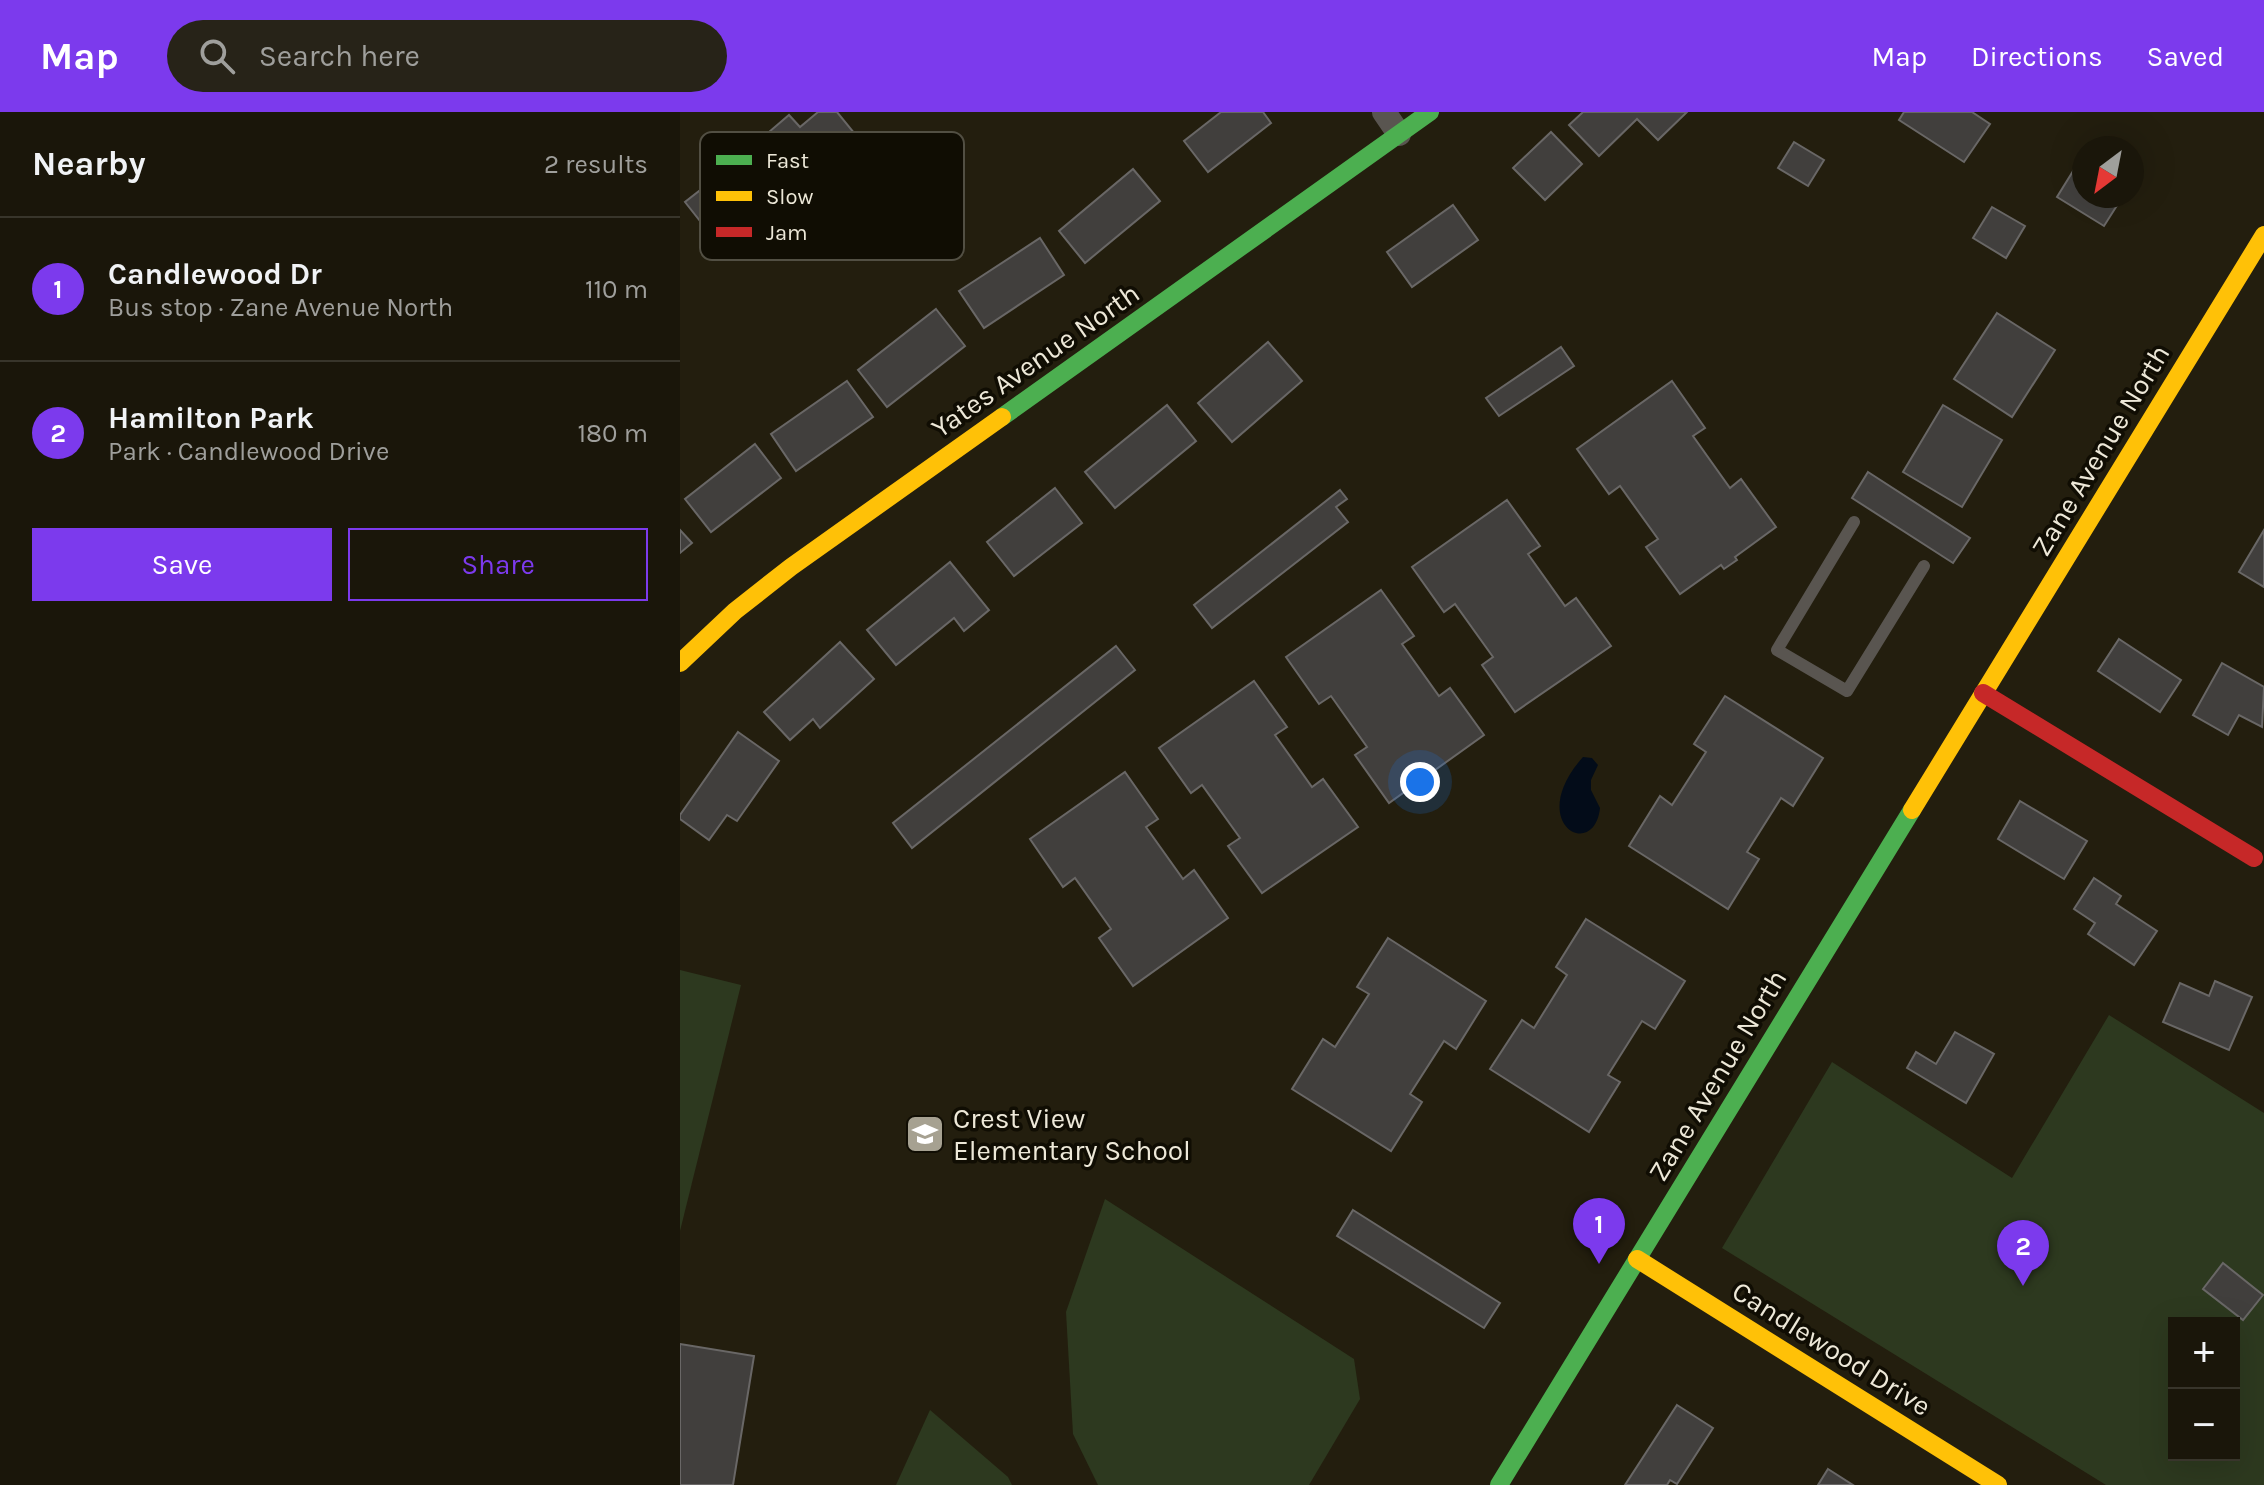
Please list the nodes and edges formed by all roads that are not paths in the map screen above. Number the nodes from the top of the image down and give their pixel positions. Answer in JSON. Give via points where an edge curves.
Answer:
{"nodes":[{"id":1,"x":1384,"y":112,"type":"edge"},
{"id":2,"x":1430,"y":112,"type":"edge"},
{"id":3,"x":1399,"y":134,"type":"junction"},
{"id":4,"x":2264,"y":235,"type":"edge"},
{"id":5,"x":1854,"y":522,"type":"dead end"},
{"id":6,"x":1924,"y":566,"type":"dead end"},
{"id":7,"x":680,"y":663,"type":"edge"},
{"id":8,"x":1983,"y":693,"type":"junction"},
{"id":9,"x":2254,"y":858,"type":"dead end"},
{"id":10,"x":1637,"y":1259,"type":"junction"},
{"id":11,"x":1993,"y":1484,"type":"edge"},
{"id":12,"x":1499,"y":1485,"type":"edge"}],
"edges":[{"from":1,"to":3,"type":"street"},
{"from":2,"to":3,"type":"street","name":"Yates Avenue North"},
{"from":3,"to":7,"type":"street","name":"Yates Avenue North","via":[[791,567]]},
{"from":4,"to":8,"type":"street","name":"Zane Avenue North"},
{"from":5,"to":6,"type":"lane","via":[[1777,650],[1847,691]]},
{"from":8,"to":9,"type":"street"},
{"from":8,"to":10,"type":"street","name":"Zane Avenue North"},
{"from":10,"to":11,"type":"street","name":"Candlewood Drive"},
{"from":10,"to":12,"type":"street","name":"Zane Avenue North"}]}
